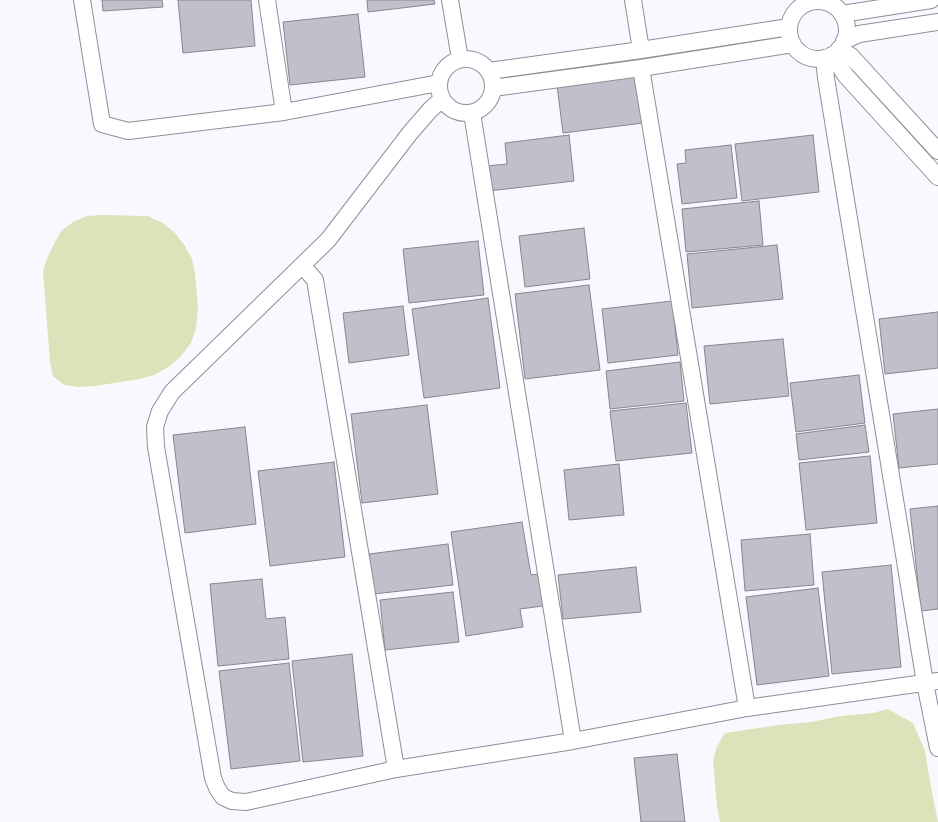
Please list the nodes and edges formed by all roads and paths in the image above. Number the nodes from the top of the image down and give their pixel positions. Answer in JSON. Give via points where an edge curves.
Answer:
{"nodes":[{"id":1,"x":82,"y":0,"type":"edge"},
{"id":2,"x":267,"y":0,"type":"edge"},
{"id":3,"x":450,"y":0,"type":"edge"},
{"id":4,"x":633,"y":0,"type":"edge"},
{"id":5,"x":932,"y":0,"type":"edge"},
{"id":6,"x":811,"y":1,"type":"edge"},
{"id":7,"x":842,"y":14,"type":"junction"},
{"id":8,"x":938,"y":22,"type":"edge"},
{"id":9,"x":789,"y":26,"type":"junction"},
{"id":10,"x":792,"y":44,"type":"junction"},
{"id":11,"x":641,"y":50,"type":"junction"},
{"id":12,"x":835,"y":51,"type":"junction"},
{"id":13,"x":460,"y":59,"type":"junction"},
{"id":14,"x":642,"y":68,"type":"junction"},
{"id":15,"x":489,"y":71,"type":"junction"},
{"id":16,"x":439,"y":82,"type":"junction"},
{"id":17,"x":493,"y":88,"type":"junction"},
{"id":18,"x":442,"y":99,"type":"junction"},
{"id":19,"x":284,"y":112,"type":"junction"},
{"id":20,"x":472,"y":112,"type":"junction"},
{"id":21,"x":938,"y":151,"type":"edge"},
{"id":22,"x":938,"y":177,"type":"edge"},
{"id":23,"x":302,"y":264,"type":"junction"},
{"id":24,"x":932,"y":682,"type":"edge"},
{"id":25,"x":747,"y":708,"type":"junction"},
{"id":26,"x":573,"y":741,"type":"junction"},
{"id":27,"x":938,"y":748,"type":"edge"},
{"id":28,"x":396,"y":769,"type":"junction"}],
"edges":[{"from":1,"to":19,"type":"street","via":[[102,124],[128,131]]},
{"from":2,"to":19,"type":"street"},
{"from":3,"to":13,"type":"street"},
{"from":4,"to":11,"type":"street"},
{"from":5,"to":7,"type":"street"},
{"from":6,"to":7,"type":"street","via":[[828,3]]},
{"from":6,"to":9,"type":"street","via":[[796,10]]},
{"from":7,"to":12,"type":"street","via":[[846,32]]},
{"from":8,"to":12,"type":"street","via":[[859,34]]},
{"from":9,"to":10,"type":"street"},
{"from":9,"to":11,"type":"street"},
{"from":10,"to":12,"type":"street","via":[[798,51],[815,59]]},
{"from":10,"to":14,"type":"street"},
{"from":11,"to":15,"type":"street"},
{"from":12,"to":21,"type":"street","via":[[851,56]]},
{"from":12,"to":22,"type":"street","via":[[846,76]]},
{"from":12,"to":24,"type":"street","via":[[828,93]]},
{"from":13,"to":15,"type":"street","via":[[476,60]]},
{"from":13,"to":16,"type":"street","via":[[446,67]]},
{"from":14,"to":17,"type":"street"},
{"from":14,"to":25,"type":"street"},
{"from":15,"to":17,"type":"street"},
{"from":16,"to":18,"type":"street"},
{"from":16,"to":19,"type":"street"},
{"from":17,"to":20,"type":"street","via":[[486,104]]},
{"from":18,"to":20,"type":"street","via":[[454,110]]},
{"from":18,"to":23,"type":"street","via":[[410,133],[328,240]]},
{"from":20,"to":26,"type":"street"},
{"from":23,"to":28,"type":"street","via":[[315,280]]},
{"from":23,"to":28,"type":"street","via":[[172,392],[160,411],[155,427],[156,447],[213,778],[223,796],[232,801],[246,802]]},
{"from":24,"to":25,"type":"street"},
{"from":24,"to":27,"type":"street"},
{"from":25,"to":26,"type":"street"},
{"from":26,"to":28,"type":"street"}]}
